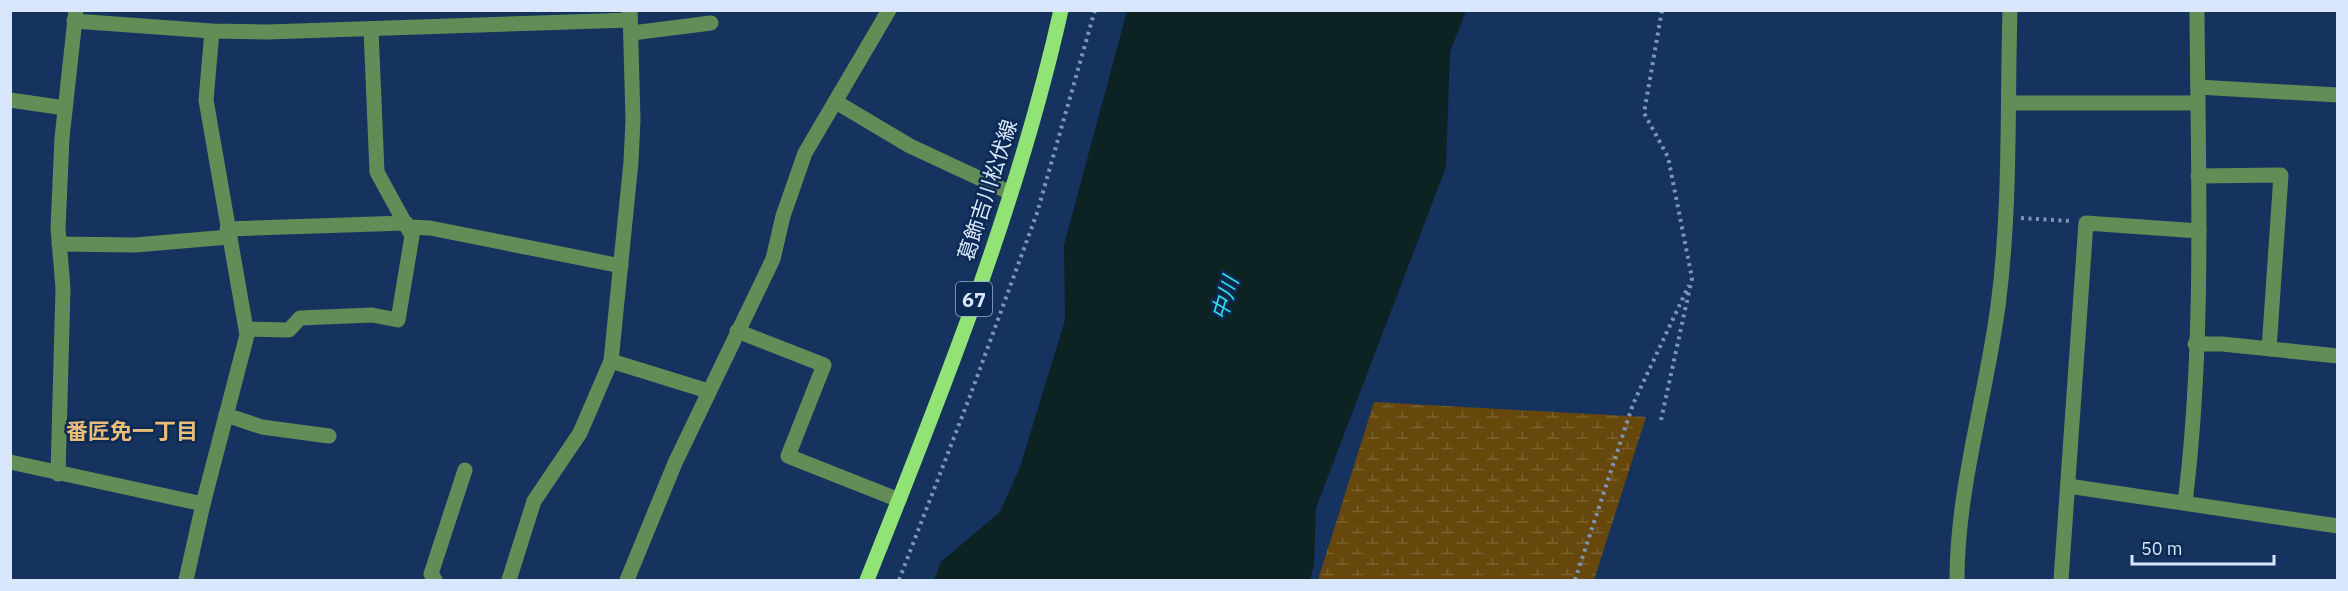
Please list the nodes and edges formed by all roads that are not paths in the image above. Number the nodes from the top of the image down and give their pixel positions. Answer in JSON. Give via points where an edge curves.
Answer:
{"nodes":[{"id":1,"x":889,"y":10,"type":"edge"},
{"id":2,"x":1061,"y":10,"type":"edge"},
{"id":3,"x":2010,"y":10,"type":"edge"},
{"id":4,"x":2197,"y":10,"type":"edge"},
{"id":5,"x":75,"y":16,"type":"edge"},
{"id":6,"x":630,"y":21,"type":"edge"},
{"id":7,"x":711,"y":23,"type":"dead end"},
{"id":8,"x":371,"y":29,"type":"junction"},
{"id":9,"x":212,"y":31,"type":"junction"},
{"id":10,"x":2198,"y":87,"type":"junction"},
{"id":11,"x":2337,"y":95,"type":"edge"},
{"id":12,"x":10,"y":100,"type":"edge"},
{"id":13,"x":836,"y":102,"type":"junction"},
{"id":14,"x":2197,"y":103,"type":"junction"},
{"id":15,"x":2010,"y":104,"type":"junction"},
{"id":16,"x":66,"y":108,"type":"junction"},
{"id":17,"x":2198,"y":177,"type":"junction"},
{"id":18,"x":1011,"y":193,"type":"junction"},
{"id":19,"x":407,"y":225,"type":"junction"},
{"id":20,"x":2199,"y":231,"type":"junction"},
{"id":21,"x":228,"y":233,"type":"junction"},
{"id":22,"x":59,"y":244,"type":"junction"},
{"id":23,"x":621,"y":266,"type":"junction"},
{"id":24,"x":247,"y":329,"type":"junction"},
{"id":25,"x":737,"y":331,"type":"junction"},
{"id":26,"x":2195,"y":344,"type":"junction"},
{"id":27,"x":2269,"y":349,"type":"junction"},
{"id":28,"x":2337,"y":356,"type":"edge"},
{"id":29,"x":612,"y":361,"type":"junction"},
{"id":30,"x":708,"y":391,"type":"junction"},
{"id":31,"x":226,"y":415,"type":"junction"},
{"id":32,"x":329,"y":436,"type":"dead end"},
{"id":33,"x":10,"y":462,"type":"edge"},
{"id":34,"x":465,"y":470,"type":"dead end"},
{"id":35,"x":58,"y":474,"type":"junction"},
{"id":36,"x":2068,"y":486,"type":"junction"},
{"id":37,"x":899,"y":500,"type":"junction"},
{"id":38,"x":2185,"y":503,"type":"junction"},
{"id":39,"x":202,"y":504,"type":"junction"},
{"id":40,"x":2337,"y":526,"type":"edge"},
{"id":41,"x":186,"y":580,"type":"edge"},
{"id":42,"x":435,"y":580,"type":"edge"},
{"id":43,"x":509,"y":580,"type":"edge"},
{"id":44,"x":627,"y":580,"type":"edge"},
{"id":45,"x":867,"y":580,"type":"edge"},
{"id":46,"x":1957,"y":580,"type":"edge"},
{"id":47,"x":2061,"y":580,"type":"edge"}],
"edges":[{"from":1,"to":13,"type":"street"},
{"from":2,"to":18,"type":"main road","name":"葛飾吉川松伏線","number":"67"},
{"from":3,"to":15,"type":"street"},
{"from":4,"to":10,"type":"street"},
{"from":5,"to":9,"type":"street"},
{"from":5,"to":16,"type":"street"},
{"from":6,"to":7,"type":"street"},
{"from":6,"to":8,"type":"street"},
{"from":6,"to":23,"type":"street","via":[[633,120]]},
{"from":8,"to":9,"type":"street"},
{"from":8,"to":19,"type":"street","via":[[377,172]]},
{"from":9,"to":21,"type":"street","via":[[206,100]]},
{"from":10,"to":11,"type":"street"},
{"from":10,"to":14,"type":"street"},
{"from":12,"to":16,"type":"street"},
{"from":13,"to":18,"type":"street","via":[[910,146]]},
{"from":13,"to":25,"type":"street","via":[[806,153],[783,216],[773,259]]},
{"from":14,"to":15,"type":"street"},
{"from":14,"to":17,"type":"street"},
{"from":15,"to":46,"type":"street","via":[[2007,218],[1998,307],[1965,496]]},
{"from":16,"to":22,"type":"street"},
{"from":17,"to":20,"type":"street"},
{"from":17,"to":27,"type":"street","via":[[2281,175]]},
{"from":18,"to":37,"type":"main road","name":"葛飾吉川松伏線","number":"67"},
{"from":19,"to":21,"type":"street"},
{"from":19,"to":23,"type":"street"},
{"from":19,"to":24,"type":"street","via":[[412,236],[398,320],[372,315],[300,318],[289,330]]},
{"from":20,"to":26,"type":"street"},
{"from":20,"to":36,"type":"street","via":[[2086,223]]},
{"from":21,"to":22,"type":"street","via":[[135,245]]},
{"from":21,"to":24,"type":"street"},
{"from":22,"to":35,"type":"street","via":[[63,288]]},
{"from":23,"to":29,"type":"street"},
{"from":24,"to":31,"type":"street"},
{"from":25,"to":30,"type":"street"},
{"from":25,"to":37,"type":"street","via":[[824,365],[788,456]]},
{"from":26,"to":27,"type":"street"},
{"from":26,"to":38,"type":"street"},
{"from":27,"to":28,"type":"street"},
{"from":29,"to":30,"type":"street"},
{"from":29,"to":43,"type":"street","via":[[580,433],[534,501]]},
{"from":30,"to":44,"type":"street"},
{"from":31,"to":32,"type":"street","via":[[262,427]]},
{"from":31,"to":39,"type":"street"},
{"from":33,"to":35,"type":"street"},
{"from":34,"to":42,"type":"street","via":[[431,574]]},
{"from":35,"to":39,"type":"street"},
{"from":36,"to":38,"type":"street"},
{"from":36,"to":47,"type":"street"},
{"from":37,"to":45,"type":"main road","name":"葛飾吉川松伏線","number":"67"},
{"from":38,"to":40,"type":"street"},
{"from":39,"to":41,"type":"street"}]}
